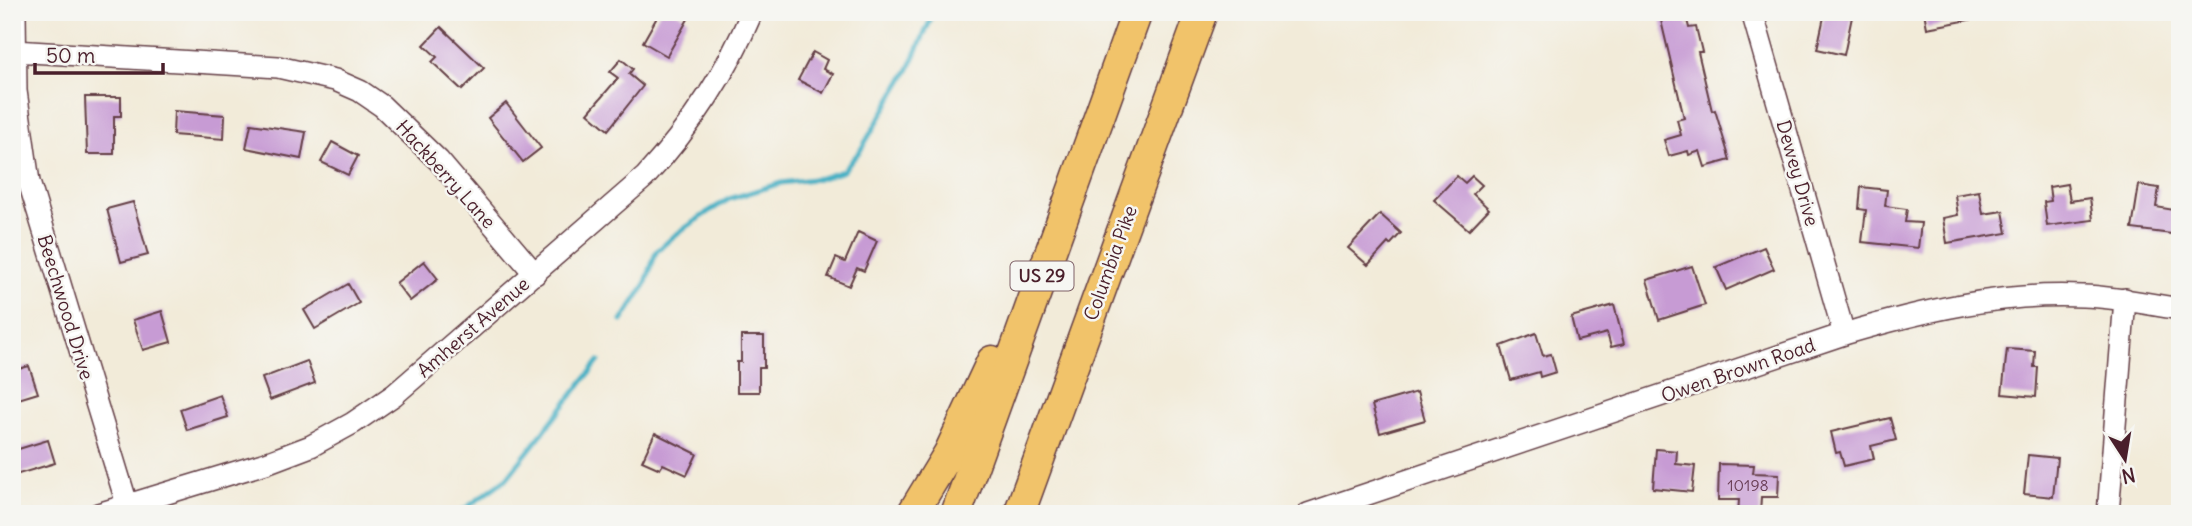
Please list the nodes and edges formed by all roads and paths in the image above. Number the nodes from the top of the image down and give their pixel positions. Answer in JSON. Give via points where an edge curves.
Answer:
{"nodes":[{"id":1,"x":15,"y":12,"type":"edge"},
{"id":2,"x":752,"y":12,"type":"edge"},
{"id":3,"x":1202,"y":12,"type":"edge"},
{"id":4,"x":1752,"y":12,"type":"edge"},
{"id":5,"x":1132,"y":25,"type":"edge"},
{"id":6,"x":15,"y":51,"type":"junction"},
{"id":7,"x":535,"y":274,"type":"junction"},
{"id":8,"x":2125,"y":299,"type":"junction"},
{"id":9,"x":2180,"y":309,"type":"edge"},
{"id":10,"x":1844,"y":334,"type":"junction"},
{"id":11,"x":1068,"y":377,"type":"junction"},
{"id":12,"x":129,"y":509,"type":"edge"},
{"id":13,"x":98,"y":514,"type":"edge"},
{"id":14,"x":912,"y":514,"type":"edge"},
{"id":15,"x":956,"y":514,"type":"edge"},
{"id":16,"x":1019,"y":514,"type":"edge"},
{"id":17,"x":1030,"y":514,"type":"edge"},
{"id":18,"x":1308,"y":514,"type":"edge"},
{"id":19,"x":2108,"y":514,"type":"edge"}],
"edges":[{"from":1,"to":6,"type":"street","name":"Beechwood Drive"},
{"from":2,"to":7,"type":"street","name":"Amherst Avenue","via":[[718,82],[677,143]]},
{"from":3,"to":11,"type":"highway","name":"Columbia Pike","number":"US 29"},
{"from":4,"to":10,"type":"street","name":"Dewey Drive"},
{"from":5,"to":14,"type":"highway","via":[[979,391]]},
{"from":5,"to":15,"type":"highway","number":"US 29"},
{"from":6,"to":7,"type":"street","name":"Hackberry Lane","via":[[278,67],[348,85],[382,106],[412,133]]},
{"from":6,"to":12,"type":"street","name":"Beechwood Drive","via":[[29,182]]},
{"from":7,"to":12,"type":"street","name":"Amherst Avenue","via":[[394,395],[353,423],[311,446]]},
{"from":8,"to":9,"type":"street","name":"Owen Brown Road"},
{"from":8,"to":10,"type":"street","name":"Owen Brown Road","via":[[2048,296],[1965,304]]},
{"from":8,"to":19,"type":"street"},
{"from":10,"to":18,"type":"street","name":"Owen Brown Road"},
{"from":11,"to":16,"type":"highway","name":"Columbia Pike","number":"US 29"},
{"from":11,"to":17,"type":"highway"},
{"from":12,"to":13,"type":"street","name":"Amherst Avenue"}]}
